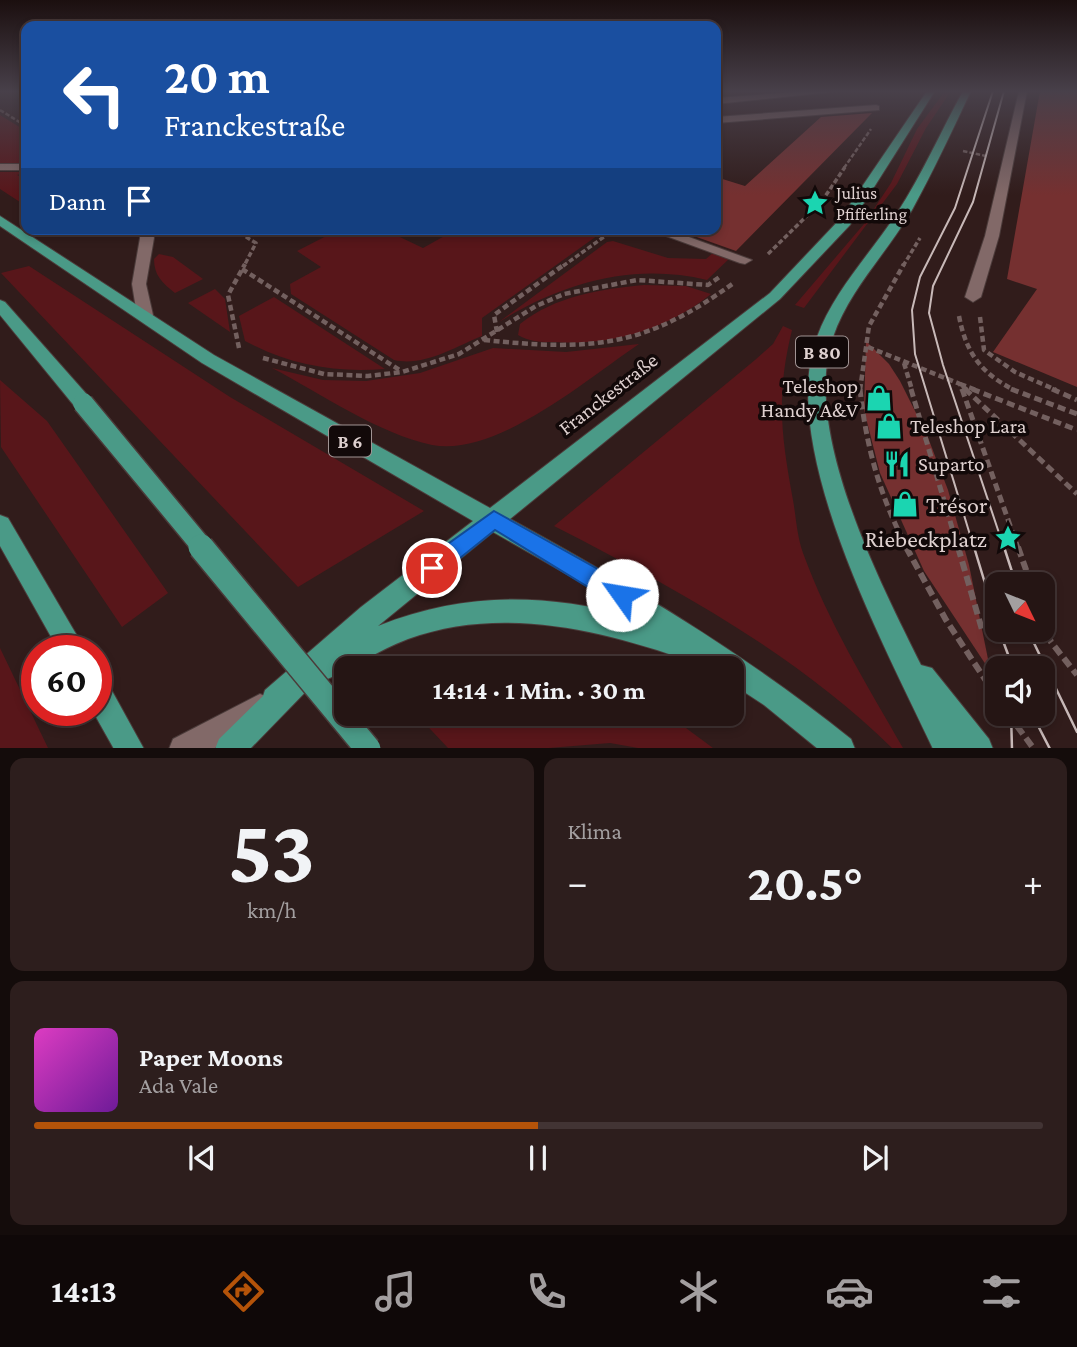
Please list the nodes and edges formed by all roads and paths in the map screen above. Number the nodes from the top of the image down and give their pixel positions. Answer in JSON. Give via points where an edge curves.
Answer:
{"nodes":[{"id":1,"x":906,"y":126,"type":"edge"},
{"id":2,"x":949,"y":126,"type":"edge"},
{"id":3,"x":1017,"y":126,"type":"edge"},
{"id":4,"x":1010,"y":161,"type":"junction"},
{"id":5,"x":955,"y":162,"type":"dead end"},
{"id":6,"x":0,"y":167,"type":"edge"},
{"id":7,"x":21,"y":167,"type":"edge"},
{"id":8,"x":0,"y":219,"type":"edge"},
{"id":9,"x":21,"y":233,"type":"edge"},
{"id":10,"x":923,"y":233,"type":"dead end"},
{"id":11,"x":24,"y":235,"type":"edge"},
{"id":12,"x":146,"y":235,"type":"edge"},
{"id":13,"x":243,"y":235,"type":"edge"},
{"id":14,"x":607,"y":235,"type":"edge"},
{"id":15,"x":671,"y":235,"type":"edge"},
{"id":16,"x":745,"y":260,"type":"dead end"},
{"id":17,"x":242,"y":269,"type":"junction"},
{"id":18,"x":708,"y":285,"type":"dead end"},
{"id":19,"x":973,"y":297,"type":"junction"},
{"id":20,"x":0,"y":305,"type":"edge"},
{"id":21,"x":145,"y":315,"type":"junction"},
{"id":22,"x":497,"y":332,"type":"junction"},
{"id":23,"x":228,"y":341,"type":"dead end"},
{"id":24,"x":868,"y":347,"type":"dead end"},
{"id":25,"x":239,"y":348,"type":"junction"},
{"id":26,"x":903,"y":362,"type":"junction"},
{"id":27,"x":402,"y":372,"type":"junction"},
{"id":28,"x":960,"y":384,"type":"junction"},
{"id":29,"x":1077,"y":400,"type":"edge"},
{"id":30,"x":1077,"y":414,"type":"edge"},
{"id":31,"x":1077,"y":430,"type":"edge"},
{"id":32,"x":1077,"y":494,"type":"edge"},
{"id":33,"x":494,"y":519,"type":"junction"},
{"id":34,"x":0,"y":526,"type":"edge"},
{"id":35,"x":1027,"y":572,"type":"edge"},
{"id":36,"x":983,"y":633,"type":"dead end"},
{"id":37,"x":64,"y":635,"type":"edge"},
{"id":38,"x":894,"y":638,"type":"junction"},
{"id":39,"x":1051,"y":642,"type":"edge"},
{"id":40,"x":344,"y":656,"type":"edge"},
{"id":41,"x":709,"y":656,"type":"edge"},
{"id":42,"x":715,"y":656,"type":"edge"},
{"id":43,"x":334,"y":661,"type":"edge"},
{"id":44,"x":744,"y":675,"type":"edge"},
{"id":45,"x":1077,"y":675,"type":"edge"},
{"id":46,"x":985,"y":680,"type":"edge"},
{"id":47,"x":275,"y":700,"type":"junction"},
{"id":48,"x":112,"y":717,"type":"edge"},
{"id":49,"x":1017,"y":726,"type":"edge"},
{"id":50,"x":945,"y":743,"type":"edge"},
{"id":51,"x":130,"y":748,"type":"edge"},
{"id":52,"x":183,"y":748,"type":"edge"},
{"id":53,"x":229,"y":748,"type":"edge"},
{"id":54,"x":368,"y":748,"type":"edge"},
{"id":55,"x":841,"y":748,"type":"edge"},
{"id":56,"x":979,"y":748,"type":"edge"},
{"id":57,"x":1034,"y":748,"type":"edge"}],
"edges":[{"from":1,"to":33,"type":"main road","name":"Franckestraße","via":[[845,222],[775,296]]},
{"from":2,"to":38,"type":"main road","number":"B 80","via":[[905,211],[835,314],[818,371],[818,408],[828,468],[863,572]]},
{"from":3,"to":4,"type":"street"},
{"from":4,"to":5,"type":"path","via":[[960,150]]},
{"from":4,"to":19,"type":"street"},
{"from":6,"to":7,"type":"street"},
{"from":8,"to":9,"type":"main road","number":"B 6"},
{"from":10,"to":46,"type":"path","via":[[872,319],[860,360],[859,391],[878,478],[914,561],[948,625]]},
{"from":11,"to":21,"type":"main road","number":"B 6"},
{"from":12,"to":21,"type":"street","via":[[139,284]]},
{"from":13,"to":17,"type":"path","via":[[256,243]]},
{"from":14,"to":22,"type":"path","via":[[495,315]]},
{"from":15,"to":16,"type":"street"},
{"from":17,"to":25,"type":"path","via":[[228,295]]},
{"from":17,"to":27,"type":"path"},
{"from":18,"to":22,"type":"path","via":[[638,280],[598,285],[536,306]]},
{"from":19,"to":29,"type":"path","via":[[979,306],[984,350],[1015,372]]},
{"from":19,"to":30,"type":"path","via":[[961,300],[961,329],[965,346],[986,377]]},
{"from":20,"to":54,"type":"main road","bridge":true},
{"from":21,"to":33,"type":"main road","number":"B 6","via":[[282,403]]},
{"from":22,"to":27,"type":"path","via":[[441,361]]},
{"from":23,"to":25,"type":"path"},
{"from":24,"to":26,"type":"path"},
{"from":25,"to":27,"type":"path","via":[[276,363],[324,374]]},
{"from":26,"to":28,"type":"path"},
{"from":26,"to":36,"type":"path"},
{"from":28,"to":31,"type":"path"},
{"from":28,"to":32,"type":"path"},
{"from":28,"to":35,"type":"path"},
{"from":33,"to":42,"type":"main road","number":"B 6"},
{"from":33,"to":47,"type":"main road","name":"Franckestraße","via":[[370,616]]},
{"from":34,"to":37,"type":"main road"},
{"from":38,"to":50,"type":"main road","number":"B 80"},
{"from":38,"to":56,"type":"main road","number":"B 80"},
{"from":39,"to":45,"type":"path"},
{"from":40,"to":41,"type":"main road","via":[[381,636],[446,614],[499,608],[606,621]]},
{"from":43,"to":47,"type":"main road"},
{"from":44,"to":55,"type":"main road","number":"B 6"},
{"from":47,"to":52,"type":"street"},
{"from":47,"to":53,"type":"main road"},
{"from":48,"to":51,"type":"main road"},
{"from":49,"to":57,"type":"path","bridge":true}]}
